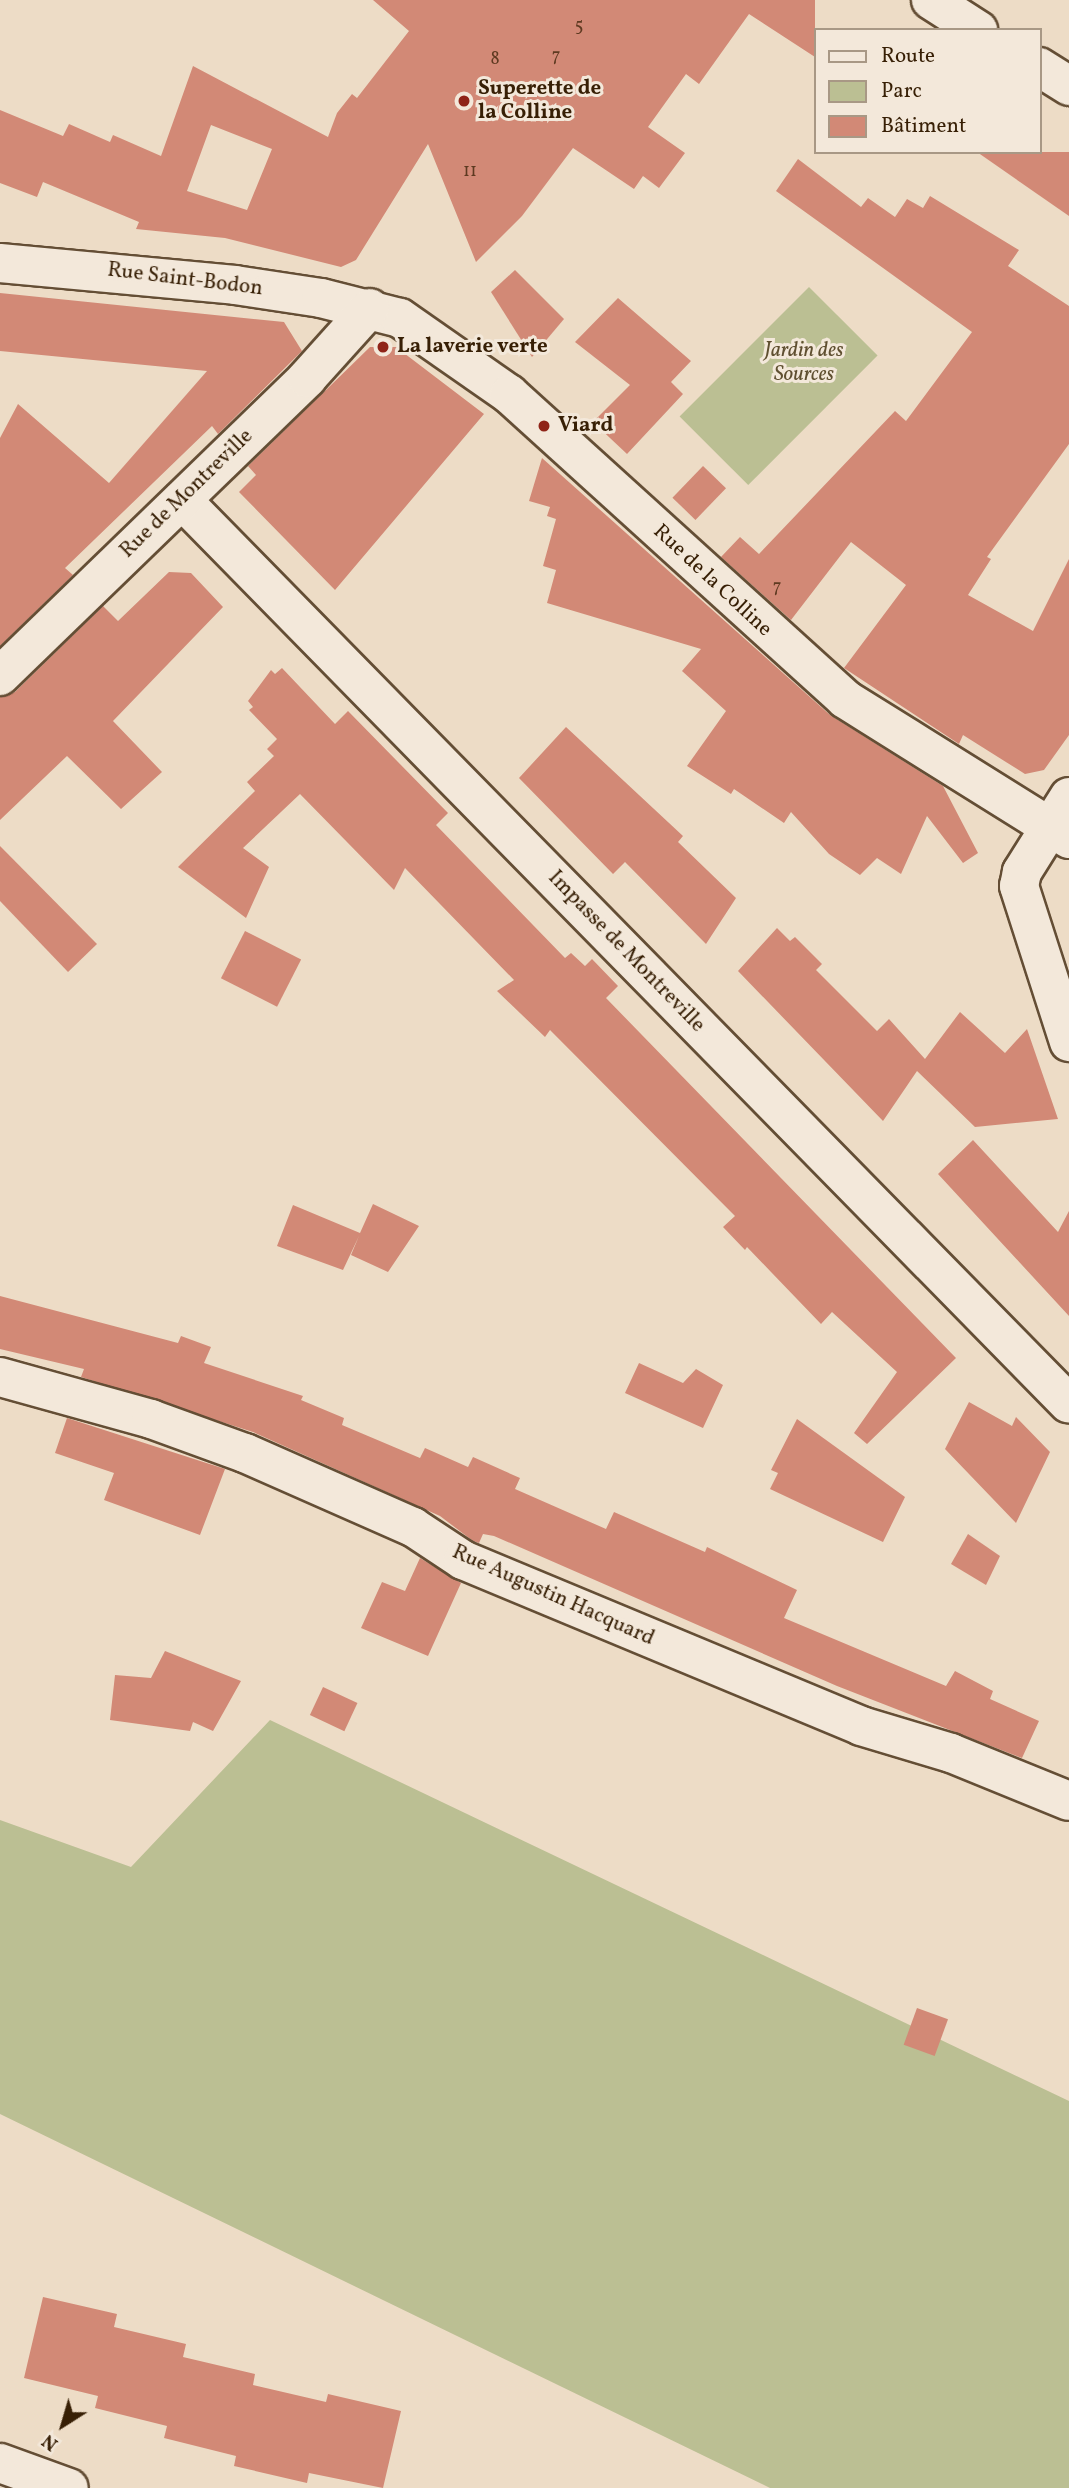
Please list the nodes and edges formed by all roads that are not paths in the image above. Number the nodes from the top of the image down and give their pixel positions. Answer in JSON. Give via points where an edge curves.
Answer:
{"nodes":[{"id":1,"x":1041,"y":68,"type":"edge"},
{"id":2,"x":1069,"y":86,"type":"edge"},
{"id":3,"x":0,"y":263,"type":"edge"},
{"id":4,"x":370,"y":308,"type":"junction"},
{"id":5,"x":181,"y":500,"type":"junction"},
{"id":6,"x":0,"y":676,"type":"edge"},
{"id":7,"x":1063,"y":822,"type":"edge"},
{"id":8,"x":1069,"y":1042,"type":"edge"},
{"id":9,"x":0,"y":1377,"type":"edge"},
{"id":10,"x":1069,"y":1404,"type":"edge"},
{"id":11,"x":1069,"y":1801,"type":"edge"},
{"id":12,"x":0,"y":2463,"type":"edge"},
{"id":13,"x":69,"y":2488,"type":"edge"}],
"edges":[{"from":1,"to":2,"type":"street"},
{"from":3,"to":4,"type":"street","name":"Rue Saint-Bodon","via":[[235,285]]},
{"from":4,"to":5,"type":"street","name":"Rue de Montreville","via":[[307,378]]},
{"from":4,"to":7,"type":"street","name":"Rue de la Colline","via":[[400,318],[509,394],[845,699]]},
{"from":5,"to":6,"type":"street","name":"Rue de Montreville"},
{"from":5,"to":10,"type":"street","name":"Impasse de Montreville"},
{"from":7,"to":8,"type":"street","via":[[1022,872],[1019,886]]},
{"from":9,"to":11,"type":"street","name":"Rue Augustin Hacquard","via":[[151,1419],[245,1453],[414,1527],[463,1560],[860,1726],[951,1753]]},
{"from":12,"to":13,"type":"street"}]}
